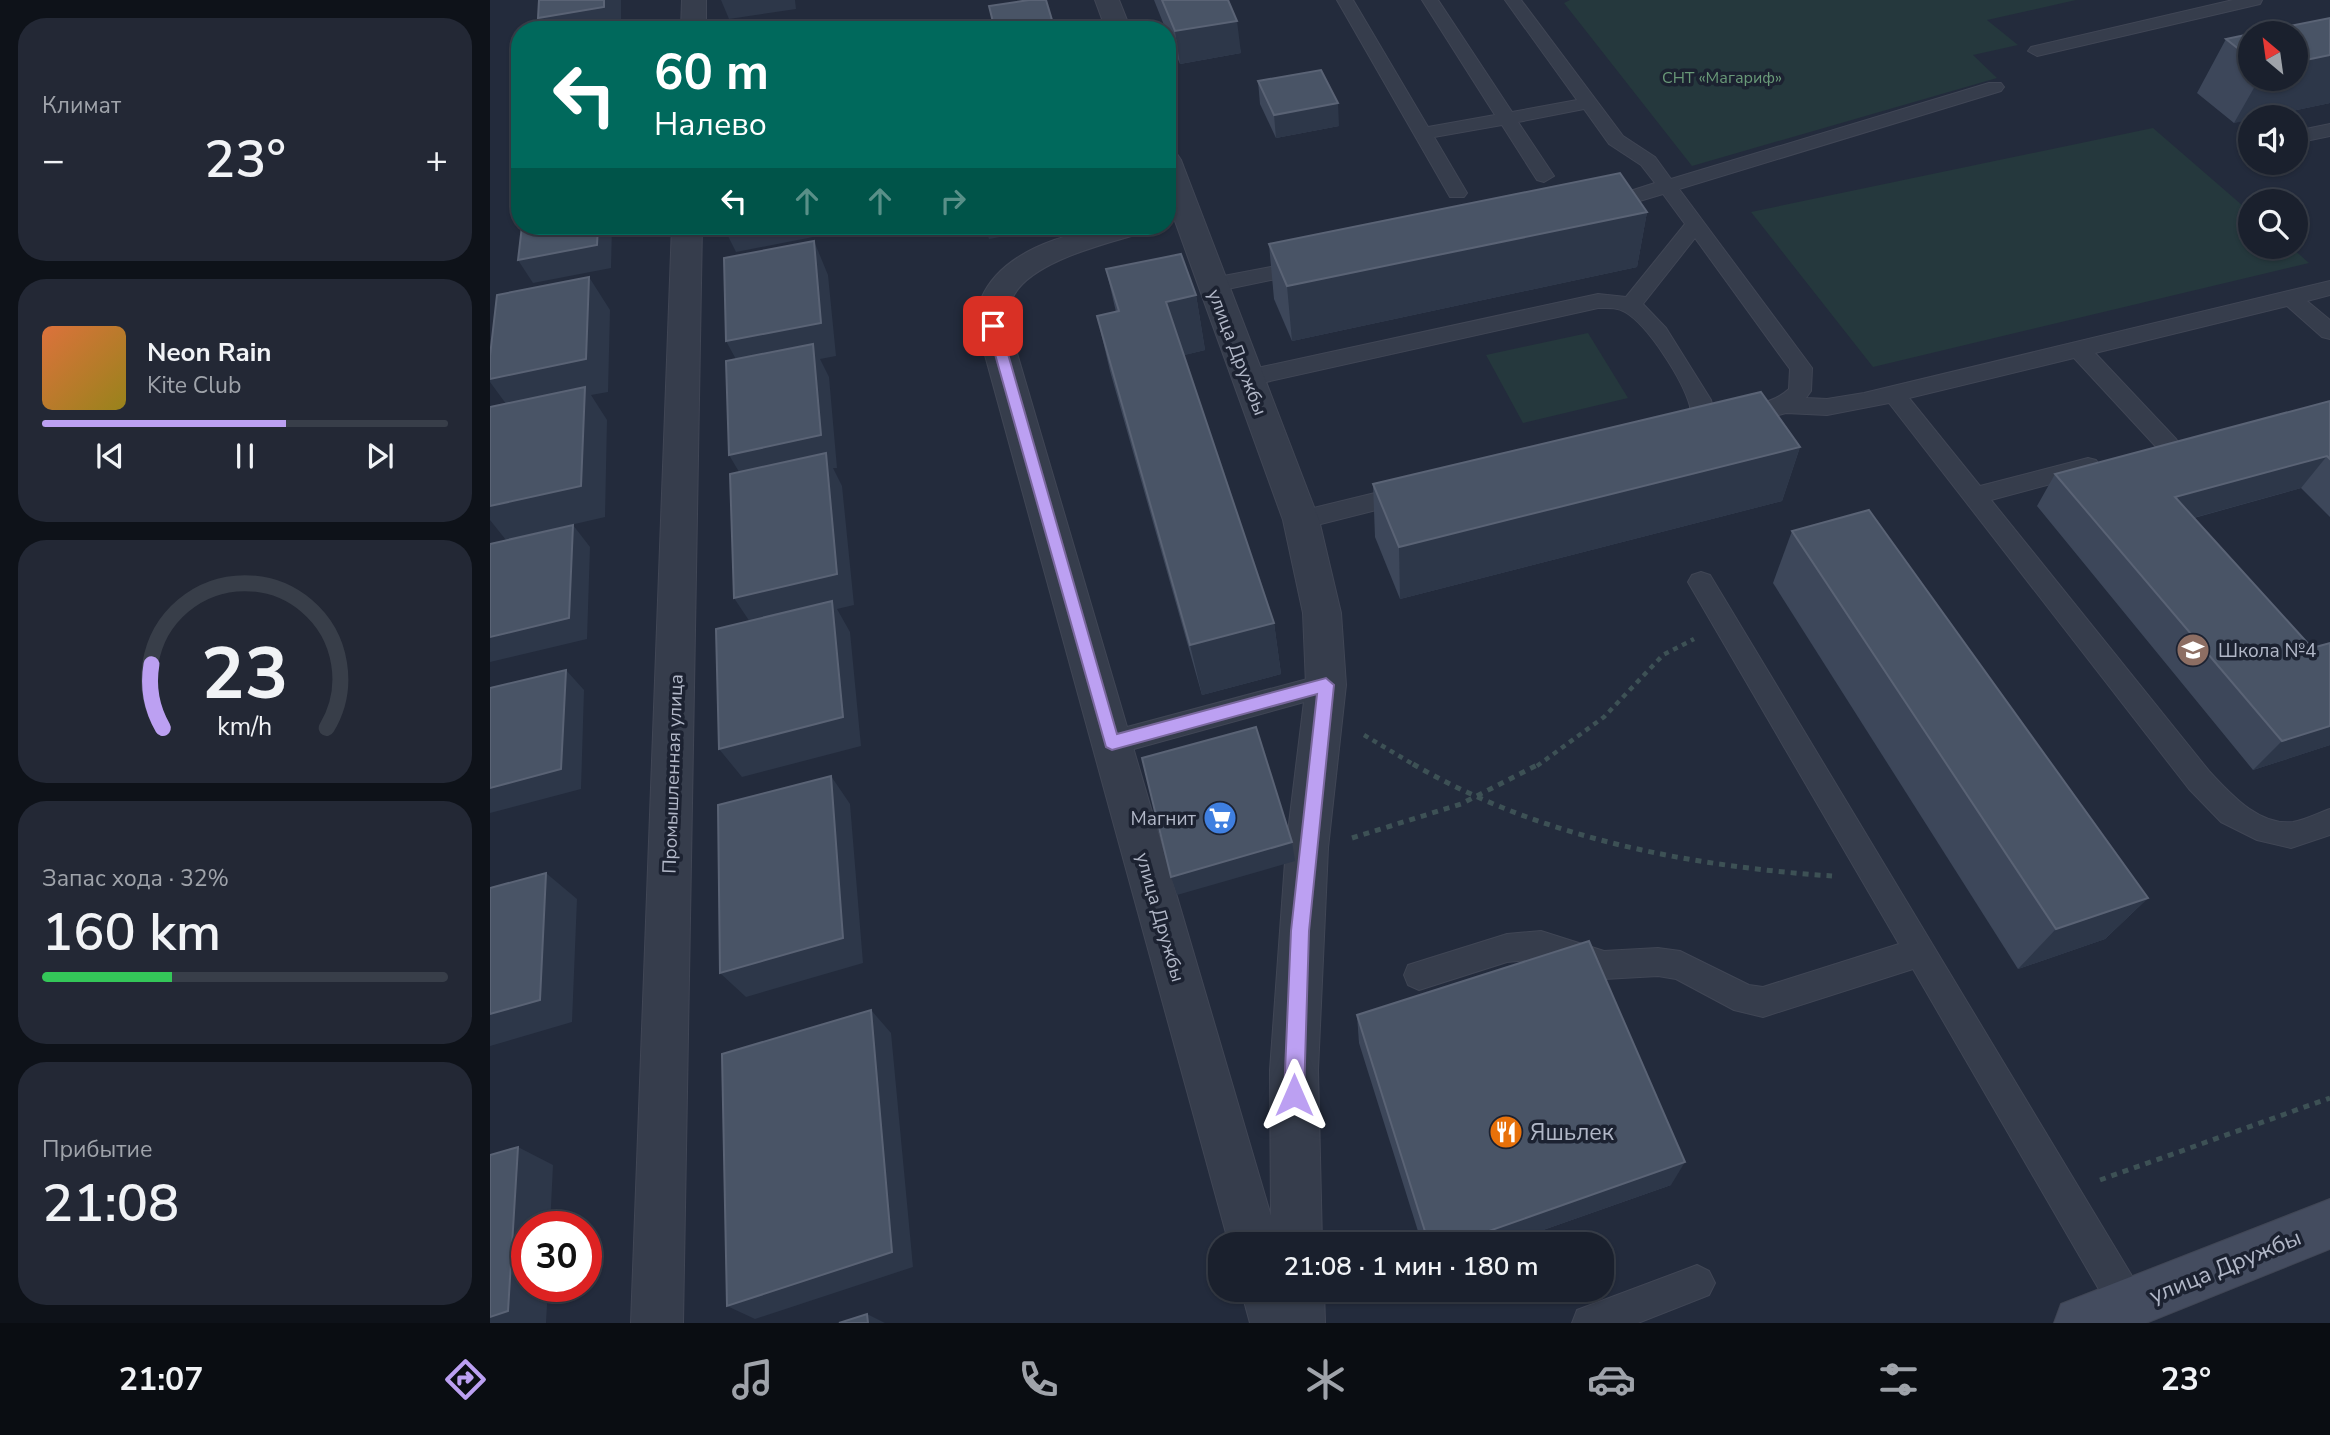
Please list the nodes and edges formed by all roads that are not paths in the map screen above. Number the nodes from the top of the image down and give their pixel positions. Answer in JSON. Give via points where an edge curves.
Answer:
{"nodes":[{"id":1,"x":694,"y":0,"type":"edge"},
{"id":2,"x":1107,"y":0,"type":"edge"},
{"id":3,"x":1345,"y":0,"type":"edge"},
{"id":4,"x":1430,"y":0,"type":"edge"},
{"id":5,"x":1513,"y":0,"type":"edge"},
{"id":6,"x":2254,"y":0,"type":"edge"},
{"id":7,"x":693,"y":21,"type":"edge"},
{"id":8,"x":1115,"y":21,"type":"edge"},
{"id":9,"x":2037,"y":51,"type":"dead end"},
{"id":10,"x":1995,"y":87,"type":"dead end"},
{"id":11,"x":1588,"y":103,"type":"junction"},
{"id":12,"x":1507,"y":118,"type":"junction"},
{"id":13,"x":2330,"y":130,"type":"edge"},
{"id":14,"x":1423,"y":134,"type":"junction"},
{"id":15,"x":2308,"y":135,"type":"edge"},
{"id":16,"x":1544,"y":176,"type":"dead end"},
{"id":17,"x":1667,"y":186,"type":"junction"},
{"id":18,"x":1457,"y":193,"type":"dead end"},
{"id":19,"x":1611,"y":204,"type":"junction"},
{"id":20,"x":1583,"y":210,"type":"edge"},
{"id":21,"x":1176,"y":212,"type":"edge"},
{"id":22,"x":1695,"y":225,"type":"junction"},
{"id":23,"x":1626,"y":227,"type":"edge"},
{"id":24,"x":687,"y":235,"type":"edge"},
{"id":25,"x":1109,"y":235,"type":"edge"},
{"id":26,"x":1642,"y":249,"type":"dead end"},
{"id":27,"x":1323,"y":262,"type":"edge"},
{"id":28,"x":1657,"y":272,"type":"junction"},
{"id":29,"x":1213,"y":285,"type":"junction"},
{"id":30,"x":2330,"y":288,"type":"edge"},
{"id":31,"x":2291,"y":298,"type":"junction"},
{"id":32,"x":1630,"y":306,"type":"junction"},
{"id":33,"x":2330,"y":332,"type":"edge"},
{"id":34,"x":2079,"y":349,"type":"junction"},
{"id":35,"x":1248,"y":377,"type":"junction"},
{"id":36,"x":1894,"y":394,"type":"junction"},
{"id":37,"x":1786,"y":405,"type":"junction"},
{"id":38,"x":1702,"y":417,"type":"junction"},
{"id":39,"x":1666,"y":432,"type":"edge"},
{"id":40,"x":2195,"y":438,"type":"edge"},
{"id":41,"x":2168,"y":445,"type":"junction"},
{"id":42,"x":2142,"y":452,"type":"edge"},
{"id":43,"x":2116,"y":458,"type":"edge"},
{"id":44,"x":1436,"y":488,"type":"edge"},
{"id":45,"x":1974,"y":496,"type":"junction"},
{"id":46,"x":1301,"y":520,"type":"junction"},
{"id":47,"x":1701,"y":582,"type":"dead end"},
{"id":48,"x":1325,"y":697,"type":"junction"},
{"id":49,"x":1112,"y":743,"type":"junction"},
{"id":50,"x":2330,"y":822,"type":"edge"},
{"id":51,"x":1920,"y":952,"type":"junction"},
{"id":52,"x":1419,"y":975,"type":"dead end"},
{"id":53,"x":2330,"y":1224,"type":"edge"},
{"id":54,"x":1251,"y":1232,"type":"edge"},
{"id":55,"x":1297,"y":1232,"type":"edge"},
{"id":56,"x":1697,"y":1283,"type":"dead end"},
{"id":57,"x":1270,"y":1302,"type":"edge"},
{"id":58,"x":1298,"y":1302,"type":"edge"},
{"id":59,"x":2128,"y":1304,"type":"junction"},
{"id":60,"x":657,"y":1323,"type":"edge"},
{"id":61,"x":1276,"y":1323,"type":"edge"},
{"id":62,"x":1299,"y":1323,"type":"edge"},
{"id":63,"x":1590,"y":1323,"type":"edge"},
{"id":64,"x":2080,"y":1323,"type":"edge"}],
"edges":[{"from":1,"to":7,"type":"street"},
{"from":2,"to":8,"type":"street"},
{"from":3,"to":14,"type":"lane"},
{"from":4,"to":12,"type":"lane"},
{"from":5,"to":11,"type":"lane"},
{"from":6,"to":9,"type":"lane"},
{"from":10,"to":17,"type":"lane"},
{"from":11,"to":12,"type":"lane"},
{"from":11,"to":17,"type":"lane","via":[[1616,140],[1644,158]]},
{"from":12,"to":14,"type":"lane"},
{"from":12,"to":16,"type":"lane"},
{"from":13,"to":15,"type":"lane"},
{"from":14,"to":18,"type":"lane"},
{"from":17,"to":19,"type":"lane"},
{"from":17,"to":22,"type":"lane"},
{"from":19,"to":20,"type":"lane"},
{"from":19,"to":23,"type":"lane"},
{"from":21,"to":29,"type":"street","name":"улица Дружбы"},
{"from":22,"to":28,"type":"lane"},
{"from":22,"to":37,"type":"lane","via":[[1801,368],[1800,391]]},
{"from":24,"to":60,"type":"street","name":"Промышленная улица"},
{"from":25,"to":49,"type":"street","name":"улица Дружбы","via":[[1033,261],[1009,280],[997,298],[993,326]]},
{"from":26,"to":28,"type":"lane"},
{"from":27,"to":29,"type":"lane"},
{"from":28,"to":32,"type":"lane"},
{"from":29,"to":35,"type":"street","name":"улица Дружбы"},
{"from":30,"to":31,"type":"lane"},
{"from":31,"to":33,"type":"lane"},
{"from":31,"to":34,"type":"lane"},
{"from":32,"to":35,"type":"lane","via":[[1598,301]]},
{"from":32,"to":38,"type":"lane","via":[[1644,315],[1697,394],[1704,407]]},
{"from":34,"to":36,"type":"lane"},
{"from":34,"to":41,"type":"lane"},
{"from":35,"to":46,"type":"street","name":"улица Дружбы"},
{"from":36,"to":37,"type":"lane","via":[[1842,405]]},
{"from":36,"to":45,"type":"lane"},
{"from":37,"to":38,"type":"lane","via":[[1763,414]]},
{"from":38,"to":39,"type":"lane","via":[[1694,425]]},
{"from":40,"to":41,"type":"lane"},
{"from":41,"to":42,"type":"lane"},
{"from":43,"to":45,"type":"lane"},
{"from":44,"to":46,"type":"lane"},
{"from":45,"to":50,"type":"lane","via":[[2199,780],[2231,813],[2257,827],[2291,835]]},
{"from":46,"to":48,"type":"street","name":"улица Дружбы","via":[[1322,613]]},
{"from":47,"to":51,"type":"lane"},
{"from":48,"to":49,"type":"lane"},
{"from":48,"to":55,"type":"street","name":"улица Дружбы","via":[[1307,848],[1294,1070]]},
{"from":49,"to":54,"type":"street","name":"улица Дружбы"},
{"from":51,"to":52,"type":"lane","via":[[1763,1002],[1745,999],[1680,965],[1604,965],[1541,945],[1507,947]]},
{"from":51,"to":59,"type":"lane"},
{"from":53,"to":59,"type":"street","name":"улица Дружбы"},
{"from":56,"to":63,"type":"lane"},
{"from":57,"to":61,"type":"street"},
{"from":58,"to":62,"type":"street"},
{"from":59,"to":64,"type":"street","name":"улица Дружбы"}]}
